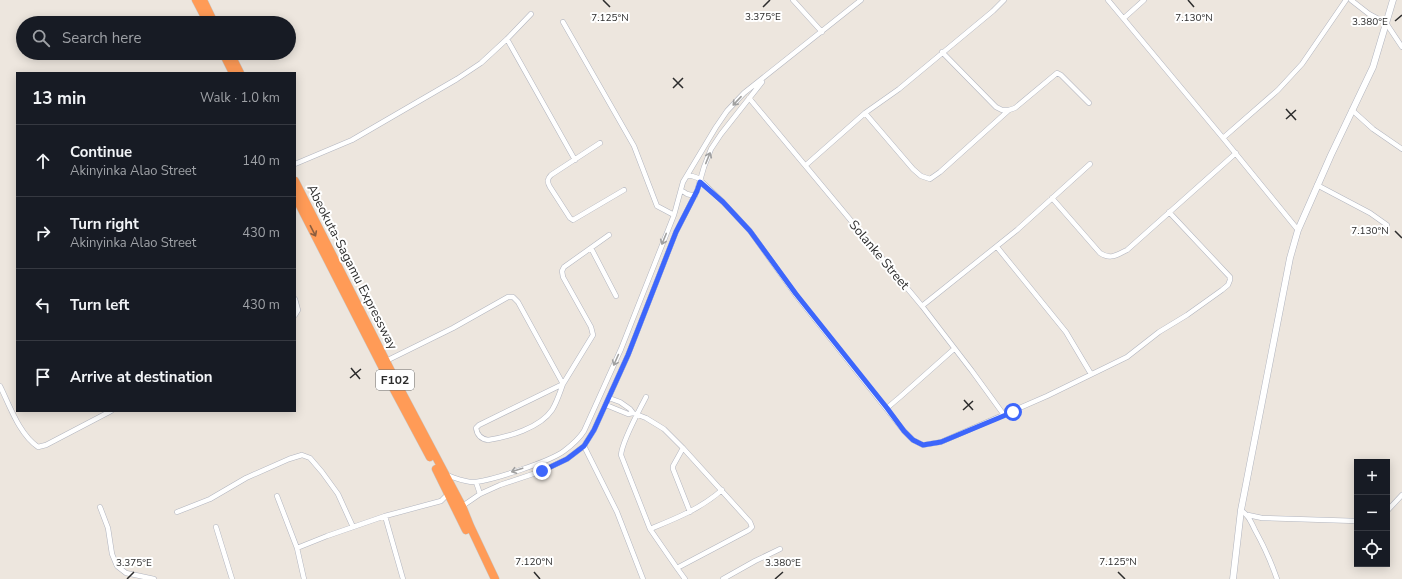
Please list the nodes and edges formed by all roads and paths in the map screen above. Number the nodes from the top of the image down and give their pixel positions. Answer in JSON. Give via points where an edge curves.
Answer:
{"nodes":[{"id":1,"x":196,"y":0,"type":"edge"},
{"id":2,"x":203,"y":0,"type":"edge"},
{"id":3,"x":793,"y":0,"type":"edge"},
{"id":4,"x":861,"y":0,"type":"edge"},
{"id":5,"x":1004,"y":0,"type":"edge"},
{"id":6,"x":1108,"y":0,"type":"edge"},
{"id":7,"x":1144,"y":0,"type":"edge"},
{"id":8,"x":1346,"y":0,"type":"edge"},
{"id":9,"x":1351,"y":0,"type":"edge"},
{"id":10,"x":1393,"y":0,"type":"edge"},
{"id":11,"x":531,"y":14,"type":"dead end"},
{"id":12,"x":204,"y":16,"type":"edge"},
{"id":13,"x":211,"y":16,"type":"edge"},
{"id":14,"x":1124,"y":18,"type":"junction"},
{"id":15,"x":563,"y":22,"type":"dead end"},
{"id":16,"x":1386,"y":23,"type":"junction"},
{"id":17,"x":822,"y":32,"type":"junction"},
{"id":18,"x":507,"y":39,"type":"junction"},
{"id":19,"x":1402,"y":47,"type":"edge"},
{"id":20,"x":942,"y":52,"type":"junction"},
{"id":21,"x":226,"y":60,"type":"edge"},
{"id":22,"x":234,"y":60,"type":"edge"},
{"id":23,"x":232,"y":72,"type":"edge"},
{"id":24,"x":240,"y":72,"type":"edge"},
{"id":25,"x":767,"y":76,"type":"junction"},
{"id":26,"x":749,"y":98,"type":"junction"},
{"id":27,"x":1089,"y":103,"type":"dead end"},
{"id":28,"x":1010,"y":110,"type":"junction"},
{"id":29,"x":1352,"y":110,"type":"junction"},
{"id":30,"x":865,"y":113,"type":"junction"},
{"id":31,"x":1223,"y":138,"type":"junction"},
{"id":32,"x":600,"y":144,"type":"dead end"},
{"id":33,"x":1402,"y":149,"type":"edge"},
{"id":34,"x":1236,"y":154,"type":"junction"},
{"id":35,"x":575,"y":160,"type":"junction"},
{"id":36,"x":296,"y":164,"type":"edge"},
{"id":37,"x":1090,"y":164,"type":"dead end"},
{"id":38,"x":806,"y":165,"type":"junction"},
{"id":39,"x":687,"y":176,"type":"junction"},
{"id":40,"x":700,"y":182,"type":"junction"},
{"id":41,"x":296,"y":183,"type":"edge"},
{"id":42,"x":1317,"y":185,"type":"junction"},
{"id":43,"x":624,"y":190,"type":"dead end"},
{"id":44,"x":681,"y":190,"type":"junction"},
{"id":45,"x":695,"y":196,"type":"junction"},
{"id":46,"x":296,"y":198,"type":"edge"},
{"id":47,"x":1052,"y":198,"type":"junction"},
{"id":48,"x":1169,"y":212,"type":"junction"},
{"id":49,"x":674,"y":215,"type":"junction"},
{"id":50,"x":1388,"y":225,"type":"dead end"},
{"id":51,"x":1298,"y":230,"type":"junction"},
{"id":52,"x":609,"y":235,"type":"dead end"},
{"id":53,"x":997,"y":247,"type":"junction"},
{"id":54,"x":591,"y":248,"type":"junction"},
{"id":55,"x":616,"y":296,"type":"dead end"},
{"id":56,"x":296,"y":303,"type":"edge"},
{"id":57,"x":922,"y":306,"type":"junction"},
{"id":58,"x":296,"y":313,"type":"edge"},
{"id":59,"x":954,"y":349,"type":"junction"},
{"id":60,"x":386,"y":361,"type":"junction"},
{"id":61,"x":1090,"y":374,"type":"junction"},
{"id":62,"x":563,"y":384,"type":"junction"},
{"id":63,"x":0,"y":386,"type":"edge"},
{"id":64,"x":646,"y":397,"type":"dead end"},
{"id":65,"x":609,"y":398,"type":"junction"},
{"id":66,"x":606,"y":405,"type":"junction"},
{"id":67,"x":887,"y":408,"type":"junction"},
{"id":68,"x":109,"y":412,"type":"edge"},
{"id":69,"x":635,"y":414,"type":"junction"},
{"id":70,"x":1004,"y":415,"type":"junction"},
{"id":71,"x":584,"y":446,"type":"junction"},
{"id":72,"x":684,"y":448,"type":"junction"},
{"id":73,"x":442,"y":474,"type":"junction"},
{"id":74,"x":497,"y":476,"type":"junction"},
{"id":75,"x":476,"y":482,"type":"junction"},
{"id":76,"x":500,"y":485,"type":"junction"},
{"id":77,"x":722,"y":490,"type":"junction"},
{"id":78,"x":448,"y":494,"type":"junction"},
{"id":79,"x":480,"y":494,"type":"junction"},
{"id":80,"x":277,"y":496,"type":"dead end"},
{"id":81,"x":1402,"y":496,"type":"edge"},
{"id":82,"x":100,"y":507,"type":"dead end"},
{"id":83,"x":459,"y":508,"type":"junction"},
{"id":84,"x":1390,"y":509,"type":"edge"},
{"id":85,"x":1241,"y":510,"type":"junction"},
{"id":86,"x":177,"y":512,"type":"dead end"},
{"id":87,"x":690,"y":512,"type":"junction"},
{"id":88,"x":1248,"y":515,"type":"junction"},
{"id":89,"x":385,"y":516,"type":"junction"},
{"id":90,"x":1354,"y":521,"type":"edge"},
{"id":91,"x":216,"y":527,"type":"dead end"},
{"id":92,"x":353,"y":527,"type":"junction"},
{"id":93,"x":650,"y":529,"type":"junction"},
{"id":94,"x":297,"y":548,"type":"junction"},
{"id":95,"x":780,"y":549,"type":"dead end"},
{"id":96,"x":677,"y":568,"type":"junction"},
{"id":97,"x":154,"y":579,"type":"edge"},
{"id":98,"x":232,"y":579,"type":"edge"},
{"id":99,"x":304,"y":579,"type":"edge"},
{"id":100,"x":403,"y":579,"type":"edge"},
{"id":101,"x":490,"y":579,"type":"edge"},
{"id":102,"x":495,"y":579,"type":"edge"},
{"id":103,"x":643,"y":579,"type":"edge"},
{"id":104,"x":685,"y":579,"type":"edge"},
{"id":105,"x":723,"y":579,"type":"edge"},
{"id":106,"x":1233,"y":579,"type":"edge"},
{"id":107,"x":1277,"y":579,"type":"edge"}],
"edges":[{"from":1,"to":12,"type":"highway"},
{"from":2,"to":13,"type":"highway"},
{"from":3,"to":17,"type":"street"},
{"from":4,"to":17,"type":"street"},
{"from":5,"to":20,"type":"street"},
{"from":6,"to":14,"type":"street"},
{"from":7,"to":14,"type":"street"},
{"from":8,"to":31,"type":"street","via":[[1302,64],[1278,90]]},
{"from":9,"to":16,"type":"street","via":[[1368,14]]},
{"from":10,"to":16,"type":"street"},
{"from":11,"to":18,"type":"street"},
{"from":14,"to":31,"type":"street"},
{"from":15,"to":49,"type":"street","via":[[634,146],[657,206]]},
{"from":16,"to":19,"type":"street"},
{"from":16,"to":29,"type":"street","via":[[1373,67]]},
{"from":17,"to":25,"type":"street"},
{"from":18,"to":35,"type":"street"},
{"from":18,"to":36,"type":"street","via":[[481,63],[457,79],[352,140]]},
{"from":20,"to":28,"type":"street","via":[[996,107]]},
{"from":20,"to":30,"type":"street","via":[[899,89]]},
{"from":21,"to":23,"type":"highway"},
{"from":22,"to":24,"type":"highway"},
{"from":25,"to":26,"type":"street"},
{"from":25,"to":39,"type":"street","one_way":true,"via":[[744,93],[727,111]]},
{"from":26,"to":38,"type":"street","name":"Solanke Street"},
{"from":40,"to":26,"type":"street","one_way":true,"via":[[712,149]]},
{"from":27,"to":28,"type":"street","via":[[1057,73]]},
{"from":28,"to":30,"type":"street","via":[[930,179],[912,169]]},
{"from":29,"to":33,"type":"street","via":[[1373,129]]},
{"from":29,"to":42,"type":"street"},
{"from":30,"to":38,"type":"street"},
{"from":31,"to":34,"type":"street"},
{"from":32,"to":35,"type":"street"},
{"from":34,"to":48,"type":"street"},
{"from":34,"to":51,"type":"street"},
{"from":35,"to":43,"type":"street","via":[[551,175],[547,182],[573,220]]},
{"from":37,"to":47,"type":"street"},
{"from":38,"to":57,"type":"street","name":"Solanke Street","via":[[859,233]]},
{"from":39,"to":40,"type":"street","via":[[695,176]]},
{"from":39,"to":44,"type":"street"},
{"from":40,"to":45,"type":"street"},
{"from":40,"to":67,"type":"street","via":[[750,231],[796,294]]},
{"from":41,"to":60,"type":"highway","name":"Abeokuta-Sagamu Expressway","number":"F102"},
{"from":42,"to":50,"type":"street"},
{"from":42,"to":51,"type":"street"},
{"from":44,"to":45,"type":"street"},
{"from":44,"to":49,"type":"street"},
{"from":45,"to":65,"type":"street","via":[[676,232]]},
{"from":46,"to":73,"type":"highway","name":"Abeokuta-Sagamu Expressway","number":"F102","one_way":true,"via":[[393,388]]},
{"from":47,"to":48,"type":"street","via":[[1094,247],[1106,257],[1127,250]]},
{"from":47,"to":53,"type":"street"},
{"from":48,"to":61,"type":"street","via":[[1230,277],[1228,285],[1127,356]]},
{"from":49,"to":74,"type":"street","one_way":true,"via":[[621,349],[584,431],[563,452],[540,463]]},
{"from":51,"to":85,"type":"street","via":[[1290,258]]},
{"from":52,"to":54,"type":"street"},
{"from":53,"to":57,"type":"street"},
{"from":53,"to":61,"type":"street","via":[[1066,332]]},
{"from":54,"to":55,"type":"street"},
{"from":54,"to":62,"type":"street","via":[[562,271],[562,277],[591,327],[593,335]]},
{"from":56,"to":58,"type":"street"},
{"from":57,"to":59,"type":"street","name":"Solanke Street"},
{"from":59,"to":67,"type":"street"},
{"from":59,"to":70,"type":"street","name":"Solanke Street"},
{"from":60,"to":62,"type":"street","via":[[508,297],[513,297]]},
{"from":60,"to":73,"type":"highway","name":"Abeokuta-Sagamu Expressway","number":"F102"},
{"from":61,"to":70,"type":"street"},
{"from":62,"to":62,"type":"street","via":[[479,425],[476,428],[480,437],[495,439],[534,425],[554,408]]},
{"from":63,"to":68,"type":"street","via":[[30,441],[38,447]]},
{"from":64,"to":69,"type":"street"},
{"from":65,"to":66,"type":"street"},
{"from":65,"to":69,"type":"street","via":[[620,402]]},
{"from":66,"to":69,"type":"street","via":[[628,414]]},
{"from":66,"to":71,"type":"street"},
{"from":67,"to":70,"type":"street","via":[[904,431],[923,445],[941,442]]},
{"from":69,"to":72,"type":"street","via":[[664,429]]},
{"from":69,"to":93,"type":"street","via":[[621,455]]},
{"from":71,"to":76,"type":"street","via":[[567,459],[542,471]]},
{"from":71,"to":103,"type":"street","via":[[617,512]]},
{"from":72,"to":77,"type":"street"},
{"from":72,"to":87,"type":"street","via":[[673,469]]},
{"from":73,"to":75,"type":"street","via":[[463,481]]},
{"from":73,"to":78,"type":"highway","name":"Abeokuta-Sagamu Expressway","number":"F102"},
{"from":73,"to":83,"type":"highway","name":"Abeokuta-Sagamu Expressway","number":"F102"},
{"from":74,"to":75,"type":"street"},
{"from":74,"to":76,"type":"street"},
{"from":75,"to":79,"type":"street"},
{"from":76,"to":79,"type":"street"},
{"from":77,"to":87,"type":"street"},
{"from":77,"to":96,"type":"street","via":[[752,527],[738,537]]},
{"from":78,"to":83,"type":"highway","name":"Abeokuta-Sagamu Expressway","number":"F102"},
{"from":78,"to":89,"type":"street","via":[[441,501]]},
{"from":79,"to":83,"type":"street"},
{"from":80,"to":94,"type":"street"},
{"from":81,"to":84,"type":"street"},
{"from":82,"to":97,"type":"street","via":[[117,566],[126,573]]},
{"from":83,"to":101,"type":"highway","name":"Abeokuta-Sagamu Expressway","number":"F102"},
{"from":83,"to":102,"type":"highway","name":"Abeokuta-Sagamu Expressway","number":"F102"},
{"from":85,"to":88,"type":"street"},
{"from":85,"to":106,"type":"street"},
{"from":86,"to":92,"type":"street","via":[[210,499],[246,478],[302,455],[310,458],[334,488]]},
{"from":87,"to":93,"type":"street"},
{"from":88,"to":90,"type":"street","via":[[1262,518]]},
{"from":88,"to":107,"type":"street","via":[[1266,548]]},
{"from":89,"to":92,"type":"street"},
{"from":89,"to":100,"type":"street"},
{"from":91,"to":98,"type":"street"},
{"from":92,"to":94,"type":"street"},
{"from":93,"to":96,"type":"street"},
{"from":94,"to":99,"type":"street"},
{"from":95,"to":105,"type":"street"},
{"from":96,"to":104,"type":"street"}]}
